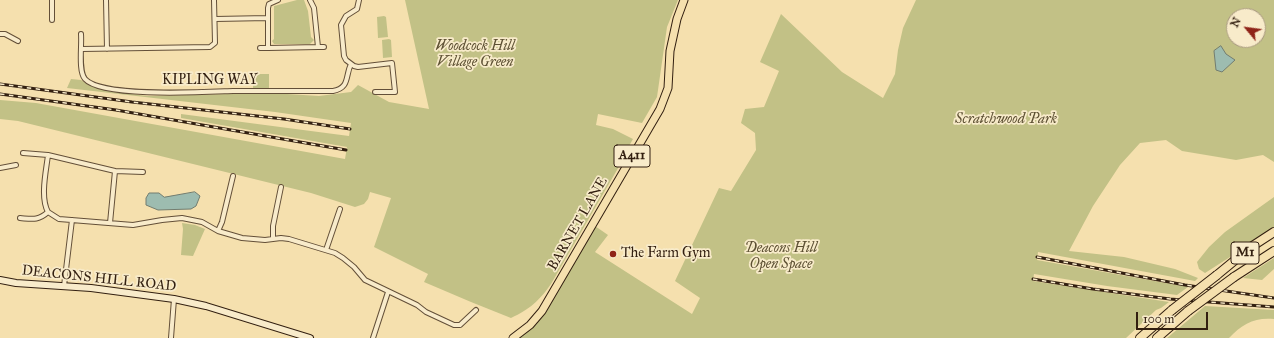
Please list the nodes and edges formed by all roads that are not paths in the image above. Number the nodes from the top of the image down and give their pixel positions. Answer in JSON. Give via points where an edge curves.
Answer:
{"nodes":[{"id":1,"x":52,"y":0,"type":"edge"},
{"id":2,"x":106,"y":0,"type":"edge"},
{"id":3,"x":214,"y":0,"type":"edge"},
{"id":4,"x":278,"y":0,"type":"edge"},
{"id":5,"x":310,"y":0,"type":"edge"},
{"id":6,"x":359,"y":0,"type":"edge"},
{"id":7,"x":684,"y":0,"type":"edge"},
{"id":8,"x":268,"y":18,"type":"junction"},
{"id":9,"x":215,"y":19,"type":"junction"},
{"id":10,"x":52,"y":20,"type":"dead end"},
{"id":11,"x":0,"y":34,"type":"edge"},
{"id":12,"x":81,"y":34,"type":"dead end"},
{"id":13,"x":18,"y":41,"type":"dead end"},
{"id":14,"x":318,"y":47,"type":"junction"},
{"id":15,"x":324,"y":47,"type":"dead end"},
{"id":16,"x":107,"y":48,"type":"junction"},
{"id":17,"x":260,"y":48,"type":"dead end"},
{"id":18,"x":268,"y":48,"type":"junction"},
{"id":19,"x":82,"y":49,"type":"junction"},
{"id":20,"x":351,"y":64,"type":"junction"},
{"id":21,"x":375,"y":92,"type":"dead end"},
{"id":22,"x":23,"y":153,"type":"dead end"},
{"id":23,"x":48,"y":155,"type":"junction"},
{"id":24,"x":16,"y":165,"type":"dead end"},
{"id":25,"x":0,"y":168,"type":"edge"},
{"id":26,"x":115,"y":171,"type":"junction"},
{"id":27,"x":143,"y":172,"type":"dead end"},
{"id":28,"x":234,"y":176,"type":"dead end"},
{"id":29,"x":281,"y":187,"type":"dead end"},
{"id":30,"x":340,"y":209,"type":"dead end"},
{"id":31,"x":48,"y":212,"type":"junction"},
{"id":32,"x":20,"y":218,"type":"dead end"},
{"id":33,"x":72,"y":220,"type":"junction"},
{"id":34,"x":110,"y":223,"type":"junction"},
{"id":35,"x":218,"y":231,"type":"junction"},
{"id":36,"x":1274,"y":232,"type":"edge"},
{"id":37,"x":1274,"y":238,"type":"edge"},
{"id":38,"x":273,"y":239,"type":"junction"},
{"id":39,"x":326,"y":250,"type":"junction"},
{"id":40,"x":1274,"y":251,"type":"edge"},
{"id":41,"x":1217,"y":275,"type":"junction"},
{"id":42,"x":0,"y":280,"type":"edge"},
{"id":43,"x":64,"y":286,"type":"junction"},
{"id":44,"x":388,"y":292,"type":"junction"},
{"id":45,"x":174,"y":299,"type":"junction"},
{"id":46,"x":476,"y":310,"type":"dead end"},
{"id":47,"x":171,"y":338,"type":"edge"},
{"id":48,"x":310,"y":338,"type":"edge"},
{"id":49,"x":373,"y":338,"type":"edge"},
{"id":50,"x":512,"y":338,"type":"edge"},
{"id":51,"x":1140,"y":338,"type":"edge"},
{"id":52,"x":1157,"y":338,"type":"edge"}],
"edges":[{"from":1,"to":10,"type":"street"},
{"from":2,"to":16,"type":"street"},
{"from":3,"to":9,"type":"street"},
{"from":4,"to":8,"type":"street","via":[[270,4]]},
{"from":5,"to":14,"type":"street","via":[[314,8]]},
{"from":6,"to":20,"type":"street","via":[[357,9],[346,16],[341,25],[344,56]]},
{"from":7,"to":50,"type":"main road","name":"BARNET LANE","number":"A411","via":[[670,51],[668,88],[660,109],[538,317]]},
{"from":8,"to":9,"type":"street"},
{"from":8,"to":18,"type":"street"},
{"from":9,"to":16,"type":"street","via":[[214,43],[210,47]]},
{"from":11,"to":13,"type":"street"},
{"from":12,"to":19,"type":"street","name":"KIPLING WAY"},
{"from":14,"to":15,"type":"street"},
{"from":14,"to":18,"type":"street"},
{"from":16,"to":19,"type":"street"},
{"from":17,"to":18,"type":"street"},
{"from":19,"to":20,"type":"street","name":"KIPLING WAY","via":[[82,72],[89,83],[133,92],[333,91],[345,85]]},
{"from":20,"to":21,"type":"street","via":[[358,67],[392,63],[395,92]]},
{"from":22,"to":23,"type":"street"},
{"from":23,"to":26,"type":"street"},
{"from":23,"to":31,"type":"street","via":[[44,198]]},
{"from":24,"to":25,"type":"street"},
{"from":26,"to":27,"type":"street"},
{"from":26,"to":34,"type":"street"},
{"from":28,"to":35,"type":"street"},
{"from":29,"to":38,"type":"street"},
{"from":30,"to":39,"type":"street"},
{"from":31,"to":32,"type":"street","via":[[42,218]]},
{"from":31,"to":33,"type":"street","via":[[59,219]]},
{"from":33,"to":34,"type":"street"},
{"from":33,"to":43,"type":"street"},
{"from":34,"to":35,"type":"street","via":[[133,225],[182,218],[202,222]]},
{"from":35,"to":38,"type":"street","via":[[254,240]]},
{"from":36,"to":41,"type":"highway","number":"M1"},
{"from":37,"to":41,"type":"highway","number":"M1"},
{"from":38,"to":39,"type":"street","via":[[290,239]]},
{"from":39,"to":44,"type":"street","via":[[354,266],[365,280]]},
{"from":40,"to":52,"type":"highway","number":"M1","bridge":true,"via":[[1188,311]]},
{"from":41,"to":51,"type":"highway","number":"M1","bridge":true},
{"from":42,"to":43,"type":"street","name":"DEACONS HILL ROAD"},
{"from":43,"to":45,"type":"street","name":"DEACONS HILL ROAD"},
{"from":44,"to":46,"type":"street","via":[[454,325],[460,325]]},
{"from":44,"to":49,"type":"street"},
{"from":45,"to":47,"type":"street"},
{"from":45,"to":48,"type":"street","name":"DEACONS HILL ROAD","via":[[206,306]]}]}
